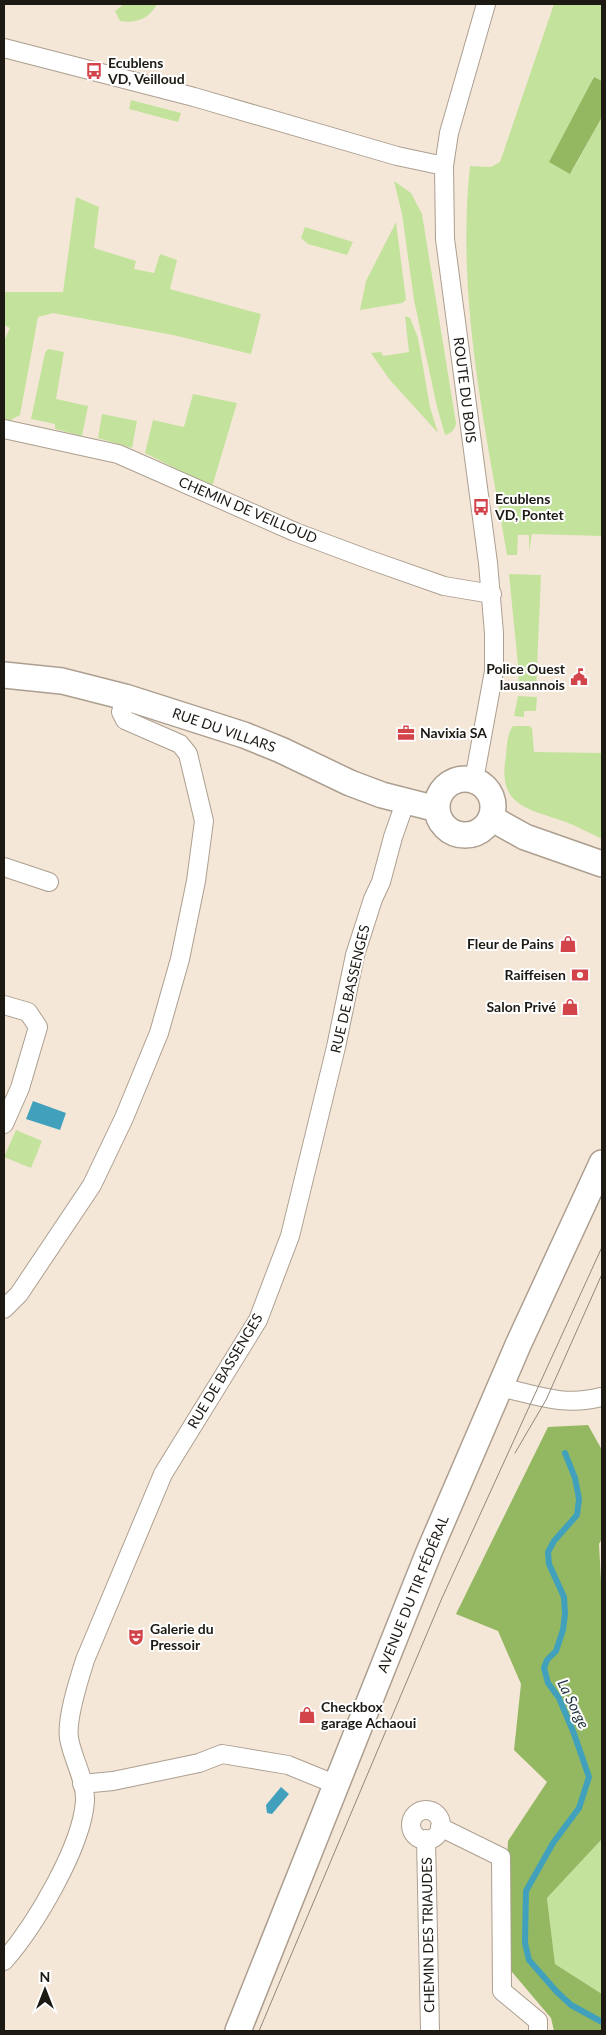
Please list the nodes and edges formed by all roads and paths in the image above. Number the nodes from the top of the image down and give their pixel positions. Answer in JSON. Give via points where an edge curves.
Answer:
{"nodes":[{"id":1,"x":486,"y":4,"type":"edge"},
{"id":2,"x":4,"y":48,"type":"edge"},
{"id":3,"x":444,"y":166,"type":"junction"},
{"id":4,"x":4,"y":429,"type":"edge"},
{"id":5,"x":492,"y":594,"type":"junction"},
{"id":6,"x":4,"y":675,"type":"edge"},
{"id":7,"x":125,"y":697,"type":"junction"},
{"id":8,"x":474,"y":780,"type":"junction"},
{"id":9,"x":405,"y":803,"type":"junction"},
{"id":10,"x":437,"y":810,"type":"junction"},
{"id":11,"x":491,"y":818,"type":"junction"},
{"id":12,"x":602,"y":864,"type":"edge"},
{"id":13,"x":4,"y":867,"type":"edge"},
{"id":14,"x":49,"y":882,"type":"dead end"},
{"id":15,"x":4,"y":1005,"type":"edge"},
{"id":16,"x":4,"y":1124,"type":"edge"},
{"id":17,"x":602,"y":1163,"type":"edge"},
{"id":18,"x":4,"y":1309,"type":"edge"},
{"id":19,"x":500,"y":1387,"type":"junction"},
{"id":20,"x":602,"y":1398,"type":"edge"},
{"id":21,"x":82,"y":1784,"type":"junction"},
{"id":22,"x":336,"y":1786,"type":"junction"},
{"id":23,"x":440,"y":1827,"type":"junction"},
{"id":24,"x":426,"y":1840,"type":"junction"},
{"id":25,"x":4,"y":1962,"type":"edge"},
{"id":26,"x":238,"y":2031,"type":"edge"},
{"id":27,"x":430,"y":2031,"type":"edge"},
{"id":28,"x":538,"y":2031,"type":"edge"}],
"edges":[{"from":1,"to":3,"type":"street","name":"ROUTE DU BOIS","via":[[449,133]]},
{"from":2,"to":3,"type":"street","via":[[187,95],[397,156]]},
{"from":3,"to":5,"type":"street","name":"ROUTE DU BOIS","via":[[445,239]]},
{"from":4,"to":5,"type":"street","name":"CHEMIN DE VEILLOUD","via":[[118,454],[295,532],[444,586]]},
{"from":5,"to":8,"type":"street","name":"ROUTE DU BOIS","via":[[494,671]]},
{"from":6,"to":7,"type":"main road","name":"RUE DU VILLARS","via":[[62,681]]},
{"from":7,"to":9,"type":"main road","name":"RUE DU VILLARS","via":[[244,735],[350,783]]},
{"from":7,"to":18,"type":"street","via":[[121,712],[125,720],[180,744],[186,750],[204,821],[196,881],[180,959],[159,1033],[124,1118],[92,1185],[19,1294]]},
{"from":8,"to":10,"type":"main road","via":[[456,780],[447,784],[437,800]]},
{"from":8,"to":11,"type":"main road","via":[[487,788],[491,796]]},
{"from":9,"to":10,"type":"main road","name":"RUE DU VILLARS"},
{"from":9,"to":21,"type":"street","name":"RUE DE BASSENGES","via":[[355,955],[290,1236],[258,1320],[163,1474],[85,1660],[76,1689],[68,1737]]},
{"from":10,"to":11,"type":"main road","via":[[444,826],[460,835],[478,832]]},
{"from":11,"to":12,"type":"main road","via":[[525,837]]},
{"from":13,"to":14,"type":"street"},
{"from":15,"to":16,"type":"street","via":[[28,1012],[38,1027],[20,1088]]},
{"from":17,"to":19,"type":"main road","name":"AVENUE DU TIR FÉDÉRAL"},
{"from":19,"to":20,"type":"street","via":[[546,1400]]},
{"from":19,"to":22,"type":"main road","name":"AVENUE DU TIR FÉDÉRAL"},
{"from":21,"to":22,"type":"street","via":[[132,1777],[222,1754],[288,1764]]},
{"from":21,"to":25,"type":"street","name":"RUE DE BASSENGES","via":[[85,1799],[78,1835],[51,1891],[19,1944]]},
{"from":22,"to":26,"type":"main road","name":"AVENUE DU TIR FÉDÉRAL"},
{"from":23,"to":24,"type":"street","name":"CHEMIN DES TRIAUDES","via":[[434,1837]]},
{"from":23,"to":24,"type":"street","name":"CHEMIN DES TRIAUDES","via":[[439,1818],[433,1812],[425,1810],[416,1814],[411,1828],[416,1836]]},
{"from":23,"to":28,"type":"street","name":"CHEMIN DES TRIAUDES","via":[[501,1857],[502,1991],[538,2021]]},
{"from":24,"to":27,"type":"street","name":"CHEMIN DES TRIAUDES"}]}
